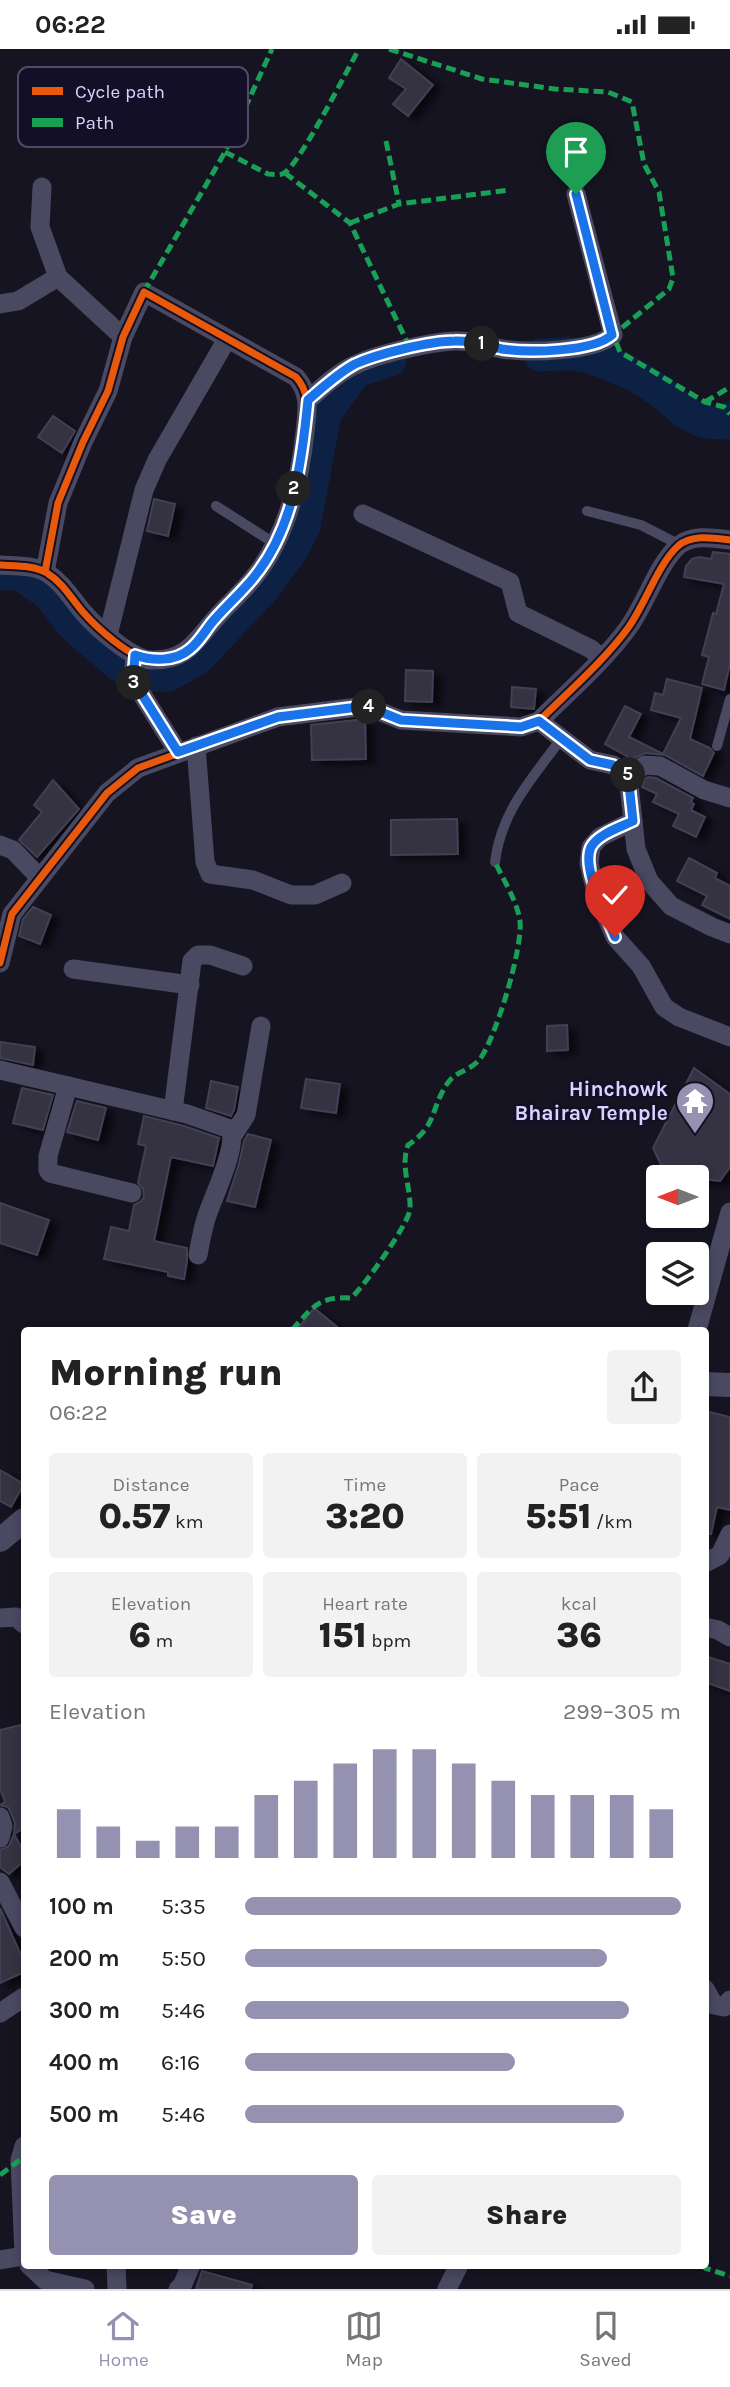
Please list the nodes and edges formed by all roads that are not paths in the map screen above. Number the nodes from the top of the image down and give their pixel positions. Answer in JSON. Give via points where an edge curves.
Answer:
{"nodes":[{"id":1,"x":42,"y":187,"type":"dead end"},
{"id":2,"x":576,"y":194,"type":"dead end"},
{"id":3,"x":58,"y":277,"type":"junction"},
{"id":4,"x":0,"y":304,"type":"edge"},
{"id":5,"x":123,"y":337,"type":"junction"},
{"id":6,"x":227,"y":339,"type":"junction"},
{"id":7,"x":308,"y":400,"type":"junction"},
{"id":8,"x":216,"y":506,"type":"dead end"},
{"id":9,"x":587,"y":511,"type":"dead end"},
{"id":10,"x":363,"y":515,"type":"dead end"},
{"id":11,"x":730,"y":540,"type":"edge"},
{"id":12,"x":274,"y":543,"type":"junction"},
{"id":13,"x":680,"y":545,"type":"junction"},
{"id":14,"x":0,"y":565,"type":"edge"},
{"id":15,"x":45,"y":572,"type":"junction"},
{"id":16,"x":108,"y":635,"type":"junction"},
{"id":17,"x":135,"y":655,"type":"junction"},
{"id":18,"x":601,"y":658,"type":"junction"},
{"id":19,"x":730,"y":699,"type":"edge"},
{"id":20,"x":539,"y":721,"type":"junction"},
{"id":21,"x":561,"y":739,"type":"junction"},
{"id":22,"x":717,"y":746,"type":"dead end"},
{"id":23,"x":187,"y":749,"type":"junction"},
{"id":24,"x":628,"y":775,"type":"junction"},
{"id":25,"x":730,"y":798,"type":"edge"},
{"id":26,"x":633,"y":821,"type":"junction"},
{"id":27,"x":0,"y":845,"type":"edge"},
{"id":28,"x":495,"y":862,"type":"dead end"},
{"id":29,"x":40,"y":878,"type":"junction"},
{"id":30,"x":342,"y":883,"type":"dead end"},
{"id":31,"x":6,"y":914,"type":"edge"},
{"id":32,"x":730,"y":934,"type":"edge"},
{"id":33,"x":0,"y":963,"type":"edge"},
{"id":34,"x":243,"y":966,"type":"dead end"},
{"id":35,"x":73,"y":969,"type":"dead end"},
{"id":36,"x":190,"y":985,"type":"junction"},
{"id":37,"x":261,"y":1026,"type":"dead end"},
{"id":38,"x":730,"y":1037,"type":"edge"},
{"id":39,"x":0,"y":1070,"type":"edge"},
{"id":40,"x":68,"y":1086,"type":"junction"},
{"id":41,"x":173,"y":1111,"type":"junction"},
{"id":42,"x":233,"y":1135,"type":"junction"},
{"id":43,"x":132,"y":1193,"type":"dead end"},
{"id":44,"x":730,"y":1212,"type":"edge"},
{"id":45,"x":198,"y":1255,"type":"dead end"},
{"id":46,"x":698,"y":1327,"type":"edge"},
{"id":47,"x":709,"y":1384,"type":"edge"},
{"id":48,"x":730,"y":1385,"type":"edge"},
{"id":49,"x":21,"y":1522,"type":"edge"},
{"id":50,"x":730,"y":1534,"type":"edge"},
{"id":51,"x":0,"y":1540,"type":"edge"},
{"id":52,"x":709,"y":1561,"type":"edge"},
{"id":53,"x":0,"y":1618,"type":"edge"},
{"id":54,"x":21,"y":1621,"type":"edge"},
{"id":55,"x":709,"y":1628,"type":"edge"},
{"id":56,"x":730,"y":1637,"type":"edge"},
{"id":57,"x":0,"y":1817,"type":"edge"},
{"id":58,"x":0,"y":1838,"type":"edge"},
{"id":59,"x":0,"y":1882,"type":"edge"},
{"id":60,"x":21,"y":1917,"type":"edge"},
{"id":61,"x":709,"y":1996,"type":"edge"},
{"id":62,"x":21,"y":1999,"type":"edge"},
{"id":63,"x":728,"y":2008,"type":"edge"},
{"id":64,"x":0,"y":2013,"type":"edge"},
{"id":65,"x":21,"y":2156,"type":"edge"},
{"id":66,"x":21,"y":2184,"type":"edge"},
{"id":67,"x":21,"y":2256,"type":"edge"},
{"id":68,"x":0,"y":2260,"type":"edge"},
{"id":69,"x":33,"y":2269,"type":"edge"},
{"id":70,"x":116,"y":2269,"type":"edge"},
{"id":71,"x":189,"y":2269,"type":"edge"},
{"id":72,"x":457,"y":2269,"type":"edge"},
{"id":73,"x":85,"y":2289,"type":"edge"},
{"id":74,"x":117,"y":2289,"type":"edge"},
{"id":75,"x":178,"y":2289,"type":"edge"},
{"id":76,"x":447,"y":2289,"type":"edge"}],
"edges":[{"from":1,"to":3,"type":"street","via":[[40,227]]},
{"from":2,"to":7,"type":"street","via":[[612,335],[608,339],[583,347],[523,351],[455,341],[410,348],[355,365]]},
{"from":3,"to":4,"type":"street","via":[[18,300]]},
{"from":3,"to":5,"type":"street"},
{"from":5,"to":6,"type":"street","via":[[144,292]]},
{"from":5,"to":15,"type":"street","via":[[108,391],[58,503]]},
{"from":6,"to":7,"type":"street","via":[[296,377]]},
{"from":6,"to":16,"type":"street","via":[[144,490]]},
{"from":7,"to":12,"type":"street","via":[[303,450],[289,510]]},
{"from":8,"to":12,"type":"lane"},
{"from":9,"to":13,"type":"lane","via":[[641,525]]},
{"from":10,"to":18,"type":"street","via":[[510,582],[518,613],[592,649]]},
{"from":11,"to":13,"type":"street","via":[[694,539]]},
{"from":12,"to":17,"type":"street","via":[[255,575],[190,649],[162,659]]},
{"from":13,"to":18,"type":"street","via":[[628,628]]},
{"from":14,"to":15,"type":"street"},
{"from":15,"to":16,"type":"street"},
{"from":16,"to":17,"type":"street"},
{"from":17,"to":23,"type":"street","via":[[133,680]]},
{"from":18,"to":20,"type":"street"},
{"from":19,"to":22,"type":"lane"},
{"from":20,"to":21,"type":"street"},
{"from":20,"to":23,"type":"street","via":[[521,727],[401,720],[366,706],[278,717]]},
{"from":21,"to":24,"type":"street","via":[[590,760],[613,765]]},
{"from":21,"to":28,"type":"lane","via":[[506,819]]},
{"from":23,"to":29,"type":"street","via":[[138,768],[107,793]]},
{"from":23,"to":30,"type":"street","via":[[210,874],[253,880],[304,896]]},
{"from":24,"to":25,"type":"street","via":[[645,765],[660,766],[704,790]]},
{"from":24,"to":26,"type":"street"},
{"from":26,"to":32,"type":"street","via":[[635,849],[649,881],[671,906]]},
{"from":26,"to":38,"type":"street","via":[[591,847],[589,863],[596,893],[615,937],[641,966],[664,1007]]},
{"from":27,"to":29,"type":"street","via":[[13,850]]},
{"from":29,"to":31,"type":"street"},
{"from":31,"to":33,"type":"street"},
{"from":34,"to":36,"type":"street","via":[[198,955],[192,961]]},
{"from":35,"to":36,"type":"street"},
{"from":36,"to":41,"type":"street"},
{"from":37,"to":42,"type":"street","via":[[246,1115]]},
{"from":39,"to":40,"type":"street"},
{"from":40,"to":41,"type":"street"},
{"from":40,"to":43,"type":"street","via":[[48,1156],[50,1174]]},
{"from":41,"to":42,"type":"street","via":[[215,1122]]},
{"from":42,"to":45,"type":"street"},
{"from":44,"to":46,"type":"street"},
{"from":47,"to":48,"type":"street"},
{"from":49,"to":51,"type":"street"},
{"from":50,"to":52,"type":"street","via":[[720,1555]]},
{"from":53,"to":54,"type":"street","via":[[16,1617]]},
{"from":55,"to":56,"type":"street"},
{"from":57,"to":58,"type":"street"},
{"from":59,"to":60,"type":"street"},
{"from":61,"to":63,"type":"street","via":[[714,2005]]},
{"from":62,"to":64,"type":"street"},
{"from":65,"to":66,"type":"street"},
{"from":67,"to":68,"type":"street"},
{"from":69,"to":73,"type":"street","via":[[44,2280]]},
{"from":70,"to":74,"type":"street"},
{"from":71,"to":75,"type":"street"},
{"from":72,"to":76,"type":"street"}]}
